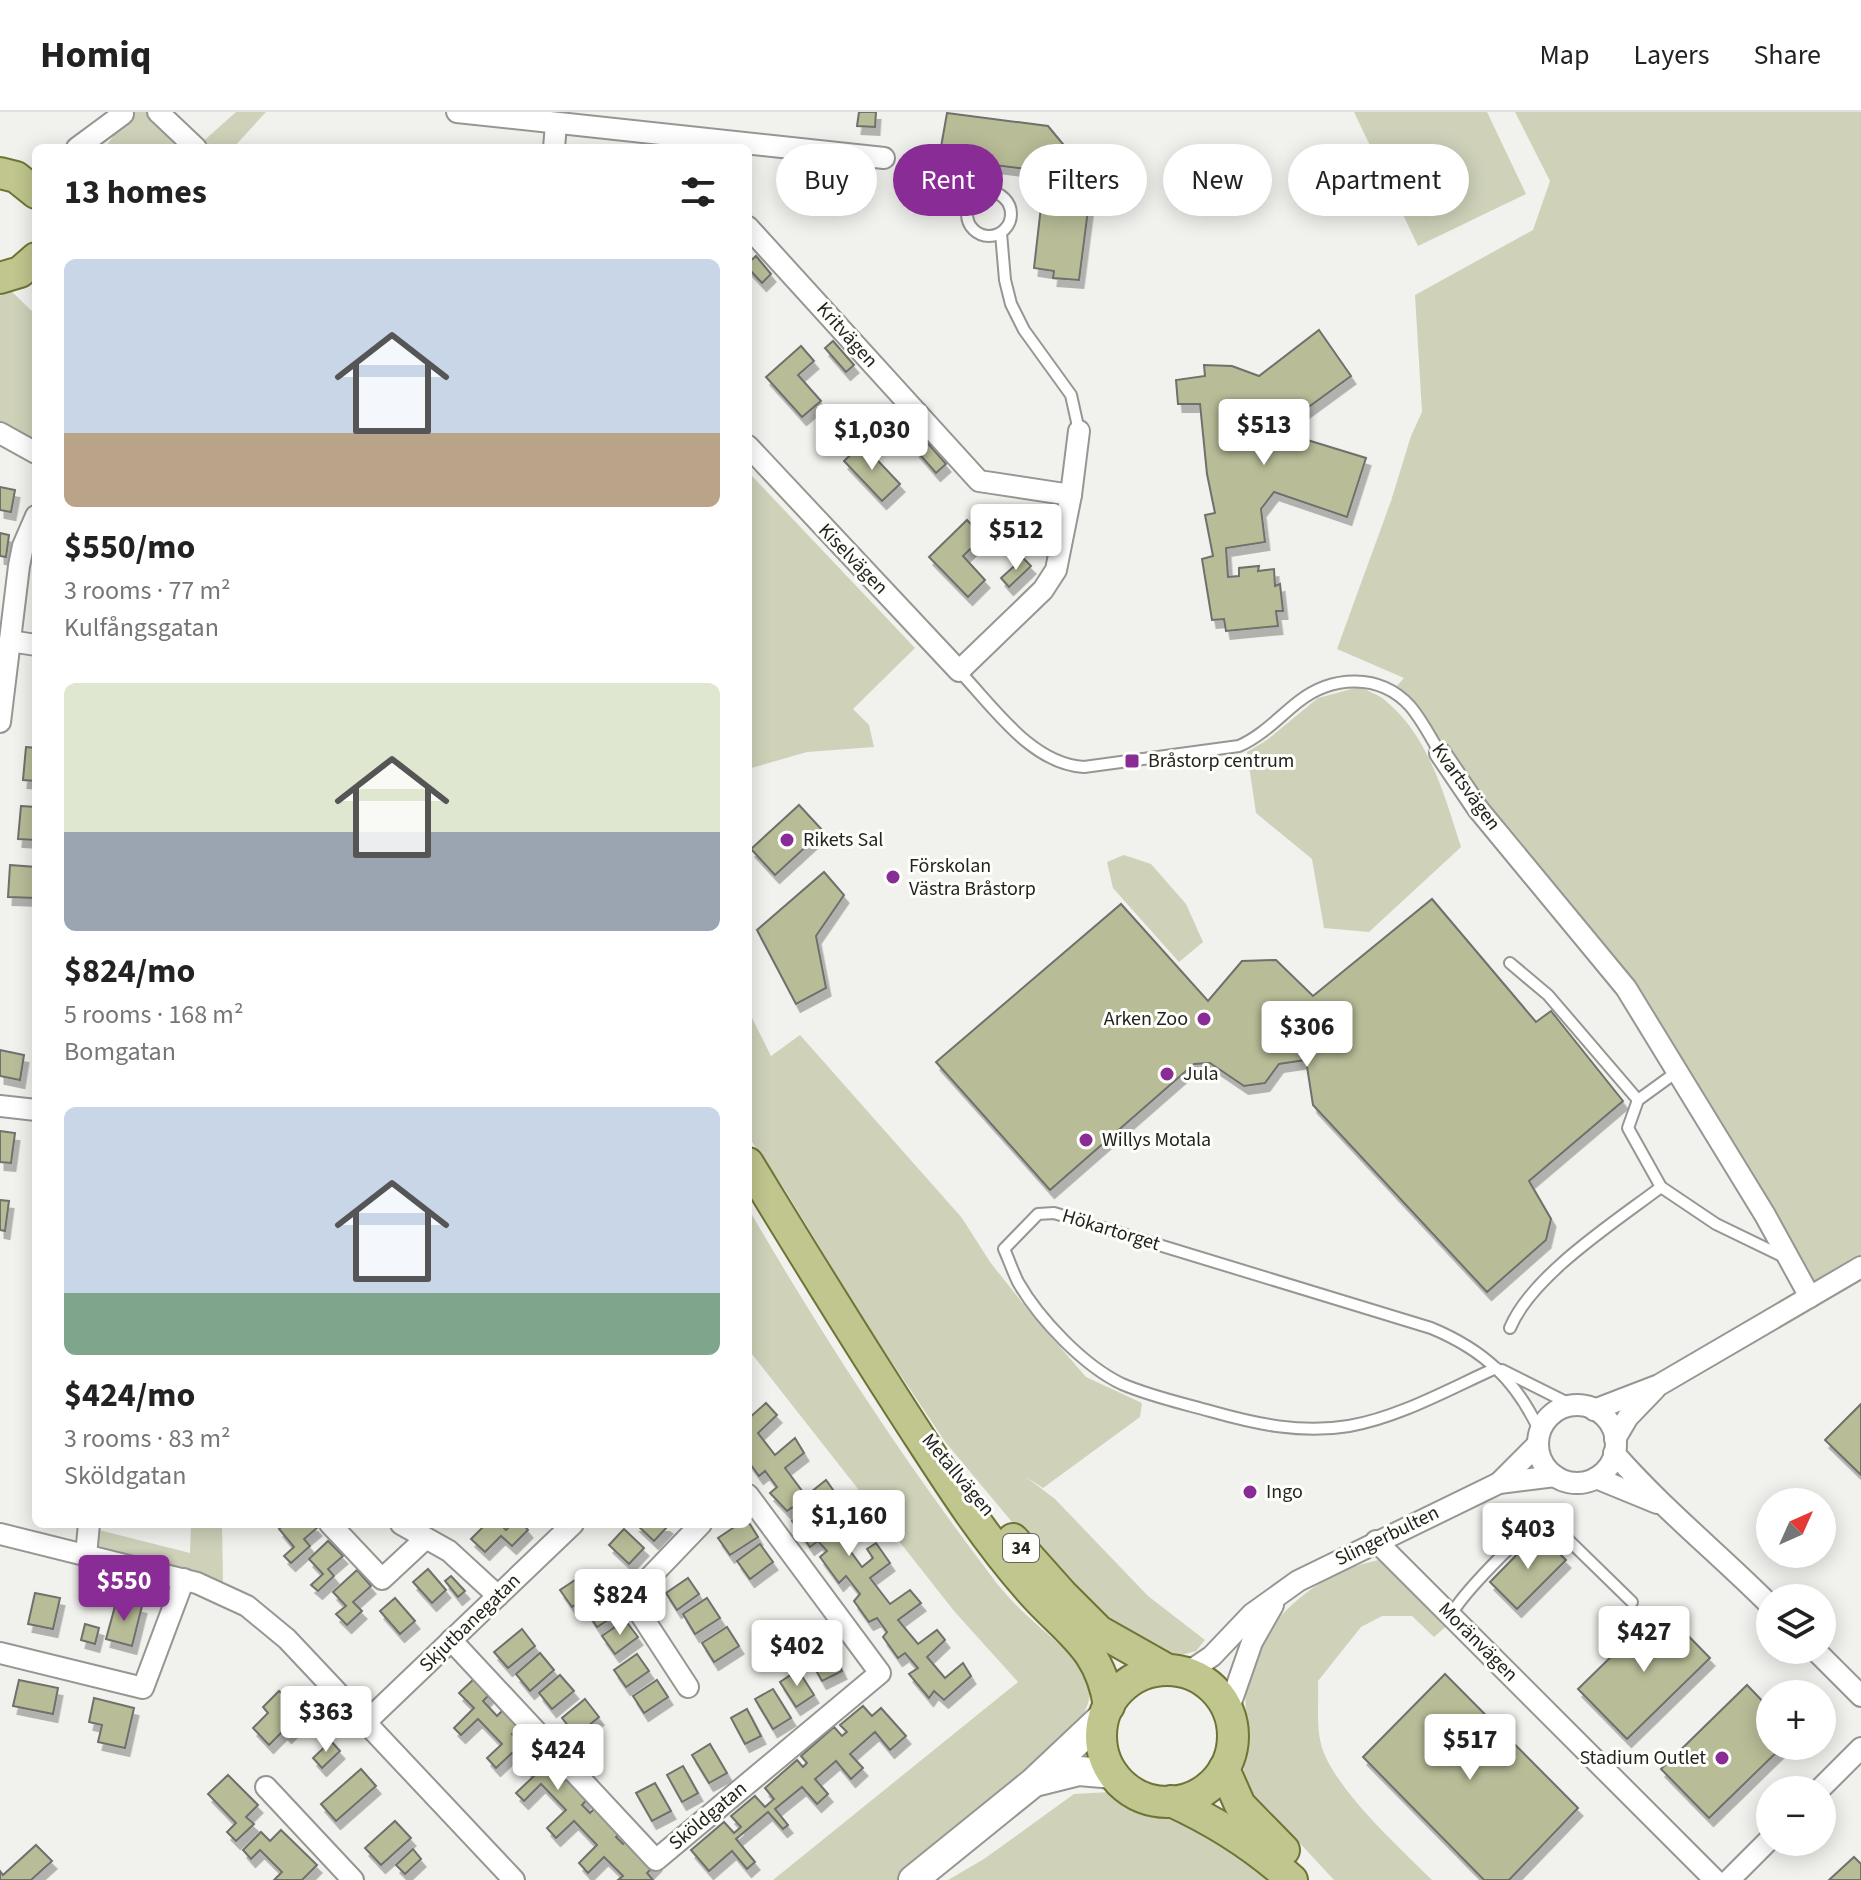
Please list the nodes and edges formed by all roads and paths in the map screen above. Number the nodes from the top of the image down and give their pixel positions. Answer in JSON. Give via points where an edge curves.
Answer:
{"nodes":[{"id":1,"x":158,"y":112,"type":"edge"},
{"id":2,"x":457,"y":112,"type":"edge"},
{"id":3,"x":124,"y":113,"type":"edge"},
{"id":4,"x":556,"y":124,"type":"junction"},
{"id":5,"x":82,"y":144,"type":"edge"},
{"id":6,"x":99,"y":144,"type":"edge"},
{"id":7,"x":192,"y":144,"type":"edge"},
{"id":8,"x":554,"y":144,"type":"edge"},
{"id":9,"x":704,"y":144,"type":"edge"},
{"id":10,"x":752,"y":148,"type":"edge"},
{"id":11,"x":884,"y":158,"type":"dead end"},
{"id":12,"x":752,"y":231,"type":"edge"},
{"id":13,"x":1001,"y":233,"type":"junction"},
{"id":14,"x":32,"y":262,"type":"edge"},
{"id":15,"x":15,"y":280,"type":"edge"},
{"id":16,"x":1079,"y":431,"type":"joint"},
{"id":17,"x":0,"y":433,"type":"edge"},
{"id":18,"x":752,"y":450,"type":"edge"},
{"id":19,"x":32,"y":451,"type":"edge"},
{"id":20,"x":1071,"y":495,"type":"junction"},
{"id":21,"x":32,"y":525,"type":"edge"},
{"id":22,"x":10,"y":641,"type":"junction"},
{"id":23,"x":32,"y":644,"type":"edge"},
{"id":24,"x":959,"y":671,"type":"junction"},
{"id":25,"x":0,"y":722,"type":"edge"},
{"id":26,"x":1440,"y":753,"type":"joint"},
{"id":27,"x":1510,"y":963,"type":"dead end"},
{"id":28,"x":1678,"y":1071,"type":"junction"},
{"id":29,"x":1638,"y":1100,"type":"junction"},
{"id":30,"x":0,"y":1106,"type":"edge"},
{"id":31,"x":32,"y":1110,"type":"edge"},
{"id":32,"x":752,"y":1170,"type":"edge"},
{"id":33,"x":1661,"y":1187,"type":"junction"},
{"id":34,"x":1790,"y":1260,"type":"junction"},
{"id":35,"x":1861,"y":1267,"type":"edge"},
{"id":36,"x":1810,"y":1297,"type":"junction"},
{"id":37,"x":1510,"y":1328,"type":"dead end"},
{"id":38,"x":1496,"y":1368,"type":"junction"},
{"id":39,"x":1659,"y":1385,"type":"junction"},
{"id":40,"x":896,"y":1400,"type":"junction"},
{"id":41,"x":1584,"y":1408,"type":"junction"},
{"id":42,"x":1539,"y":1438,"type":"junction"},
{"id":43,"x":1615,"y":1446,"type":"junction"},
{"id":44,"x":1555,"y":1476,"type":"junction"},
{"id":45,"x":1596,"y":1478,"type":"junction"},
{"id":46,"x":1499,"y":1483,"type":"junction"},
{"id":47,"x":752,"y":1500,"type":"edge"},
{"id":48,"x":1661,"y":1505,"type":"junction"},
{"id":49,"x":89,"y":1528,"type":"edge"},
{"id":50,"x":334,"y":1528,"type":"edge"},
{"id":51,"x":407,"y":1528,"type":"edge"},
{"id":52,"x":569,"y":1528,"type":"edge"},
{"id":53,"x":697,"y":1528,"type":"edge"},
{"id":54,"x":0,"y":1534,"type":"edge"},
{"id":55,"x":425,"y":1539,"type":"junction"},
{"id":56,"x":1376,"y":1541,"type":"junction"},
{"id":57,"x":86,"y":1555,"type":"junction"},
{"id":58,"x":184,"y":1579,"type":"junction"},
{"id":59,"x":1756,"y":1591,"type":"edge"},
{"id":60,"x":498,"y":1596,"type":"junction"},
{"id":61,"x":1279,"y":1596,"type":"junction"},
{"id":62,"x":1632,"y":1602,"type":"dead end"},
{"id":63,"x":1451,"y":1615,"type":"junction"},
{"id":64,"x":451,"y":1640,"type":"junction"},
{"id":65,"x":0,"y":1653,"type":"edge"},
{"id":66,"x":1829,"y":1664,"type":"edge"},
{"id":67,"x":1178,"y":1671,"type":"junction"},
{"id":68,"x":688,"y":1687,"type":"dead end"},
{"id":69,"x":1861,"y":1696,"type":"edge"},
{"id":70,"x":1106,"y":1711,"type":"junction"},
{"id":71,"x":1228,"y":1711,"type":"junction"},
{"id":72,"x":367,"y":1721,"type":"junction"},
{"id":73,"x":1861,"y":1748,"type":"edge"},
{"id":74,"x":1224,"y":1769,"type":"junction"},
{"id":75,"x":1114,"y":1774,"type":"junction"},
{"id":76,"x":1833,"y":1776,"type":"edge"},
{"id":77,"x":1034,"y":1782,"type":"junction"},
{"id":78,"x":266,"y":1787,"type":"dead end"},
{"id":79,"x":1171,"y":1801,"type":"junction"},
{"id":80,"x":1756,"y":1853,"type":"edge"},
{"id":81,"x":353,"y":1880,"type":"edge"},
{"id":82,"x":514,"y":1880,"type":"edge"},
{"id":83,"x":913,"y":1880,"type":"edge"},
{"id":84,"x":1292,"y":1880,"type":"edge"},
{"id":85,"x":1310,"y":1880,"type":"edge"},
{"id":86,"x":1715,"y":1880,"type":"edge"},
{"id":87,"x":1729,"y":1880,"type":"edge"}],
"edges":[{"from":1,"to":7,"type":"street"},
{"from":2,"to":4,"type":"street"},
{"from":3,"to":5,"type":"street"},
{"from":3,"to":6,"type":"street"},
{"from":4,"to":8,"type":"street"},
{"from":4,"to":9,"type":"street"},
{"from":10,"to":11,"type":"street"},
{"from":12,"to":20,"type":"street","name":"Kritvägen","via":[[979,481]]},
{"from":13,"to":13,"type":"lane","via":[[1011,214],[1006,200],[994,192],[973,197],[967,210],[969,225],[987,237]]},
{"from":13,"to":16,"type":"lane","via":[[1011,304],[1071,395]]},
{"from":14,"to":15,"type":"main road"},
{"from":16,"to":20,"type":"street"},
{"from":17,"to":19,"type":"street"},
{"from":18,"to":24,"type":"street","name":"Kiselvägen"},
{"from":20,"to":24,"type":"street","via":[[1060,560],[1051,580]]},
{"from":21,"to":22,"type":"street","via":[[23,546]]},
{"from":22,"to":23,"type":"street"},
{"from":22,"to":25,"type":"street"},
{"from":24,"to":26,"type":"lane","name":"Kvartsvägen","via":[[1035,750],[1066,765],[1239,746],[1312,692],[1356,681],[1379,685],[1402,698]]},
{"from":26,"to":28,"type":"street","name":"Kvartsvägen","via":[[1478,809],[1626,988]]},
{"from":27,"to":29,"type":"lane","via":[[1548,995]]},
{"from":28,"to":29,"type":"lane"},
{"from":28,"to":34,"type":"street","name":"Kvartsvägen"},
{"from":29,"to":33,"type":"lane","via":[[1628,1128]]},
{"from":30,"to":31,"type":"street"},
{"from":32,"to":40,"type":"main road","name":"Metallvägen","number":"34"},
{"from":33,"to":34,"type":"lane","via":[[1716,1224]]},
{"from":33,"to":37,"type":"lane","via":[[1564,1260],[1516,1313]]},
{"from":34,"to":36,"type":"street","name":"Kvartsvägen"},
{"from":35,"to":36,"type":"street"},
{"from":36,"to":39,"type":"street"},
{"from":38,"to":38,"type":"lane","name":"Hökartorget","via":[[1397,1412],[1348,1426],[1284,1429],[1233,1418],[1134,1389],[1099,1370],[1032,1303],[1004,1249],[1038,1214],[1054,1213],[1431,1328],[1465,1344]]},
{"from":38,"to":41,"type":"lane","name":"Hökartorget"},
{"from":38,"to":42,"type":"lane","name":"Hökartorget","via":[[1532,1414]]},
{"from":39,"to":41,"type":"street"},
{"from":39,"to":43,"type":"street","via":[[1628,1417]]},
{"from":40,"to":67,"type":"main road","name":"Metallvägen","number":"34","via":[[1079,1612],[1118,1644]]},
{"from":40,"to":70,"type":"main road","name":"Metallvägen","number":"34","via":[[991,1541],[1093,1656],[1105,1679]]},
{"from":41,"to":42,"type":"street","via":[[1553,1414]]},
{"from":41,"to":43,"type":"street","via":[[1606,1419]]},
{"from":42,"to":44,"type":"street","via":[[1544,1465]]},
{"from":42,"to":46,"type":"street","name":"Slingerbulten"},
{"from":43,"to":45,"type":"street","via":[[1606,1470]]},
{"from":43,"to":48,"type":"street"},
{"from":44,"to":45,"type":"street","via":[[1572,1483]]},
{"from":44,"to":46,"type":"street","name":"Slingerbulten"},
{"from":45,"to":48,"type":"street"},
{"from":46,"to":56,"type":"street","name":"Slingerbulten"},
{"from":47,"to":64,"type":"street","name":"Sköldgatan","via":[[880,1673],[656,1860]]},
{"from":48,"to":59,"type":"street"},
{"from":49,"to":57,"type":"street"},
{"from":50,"to":55,"type":"street","via":[[382,1579]]},
{"from":51,"to":55,"type":"street"},
{"from":52,"to":60,"type":"street","name":"Skjutbanegatan"},
{"from":53,"to":68,"type":"street","via":[[630,1598]]},
{"from":54,"to":57,"type":"street"},
{"from":55,"to":60,"type":"street","via":[[449,1551]]},
{"from":56,"to":61,"type":"street","name":"Slingerbulten"},
{"from":56,"to":63,"type":"street","name":"Moränvägen"},
{"from":57,"to":58,"type":"street"},
{"from":58,"to":65,"type":"street","via":[[143,1688]]},
{"from":58,"to":72,"type":"street","via":[[260,1616]]},
{"from":60,"to":64,"type":"street","name":"Skjutbanegatan"},
{"from":61,"to":67,"type":"street","name":"Slingerbulten","via":[[1252,1614],[1212,1656]]},
{"from":61,"to":71,"type":"street","name":"Slingerbulten","via":[[1252,1642]]},
{"from":62,"to":63,"type":"lane","via":[[1551,1523],[1543,1523],[1526,1534]]},
{"from":63,"to":86,"type":"street","name":"Moränvägen"},
{"from":64,"to":72,"type":"street","name":"Skjutbanegatan"},
{"from":66,"to":69,"type":"street"},
{"from":67,"to":70,"type":"main road","via":[[1134,1679]]},
{"from":67,"to":71,"type":"main road","number":"34","via":[[1198,1677],[1216,1691]]},
{"from":70,"to":75,"type":"main road","number":"34","via":[[1102,1740]]},
{"from":70,"to":77,"type":"street"},
{"from":71,"to":74,"type":"main road","via":[[1232,1746]]},
{"from":72,"to":82,"type":"street"},
{"from":73,"to":76,"type":"street"},
{"from":74,"to":79,"type":"main road","via":[[1202,1792]]},
{"from":74,"to":85,"type":"main road","via":[[1246,1814]]},
{"from":75,"to":77,"type":"street","via":[[1064,1772]]},
{"from":75,"to":79,"type":"main road","via":[[1139,1795]]},
{"from":77,"to":83,"type":"street"},
{"from":78,"to":81,"type":"street"},
{"from":79,"to":84,"type":"main road","via":[[1254,1846]]},
{"from":80,"to":87,"type":"street"}]}
